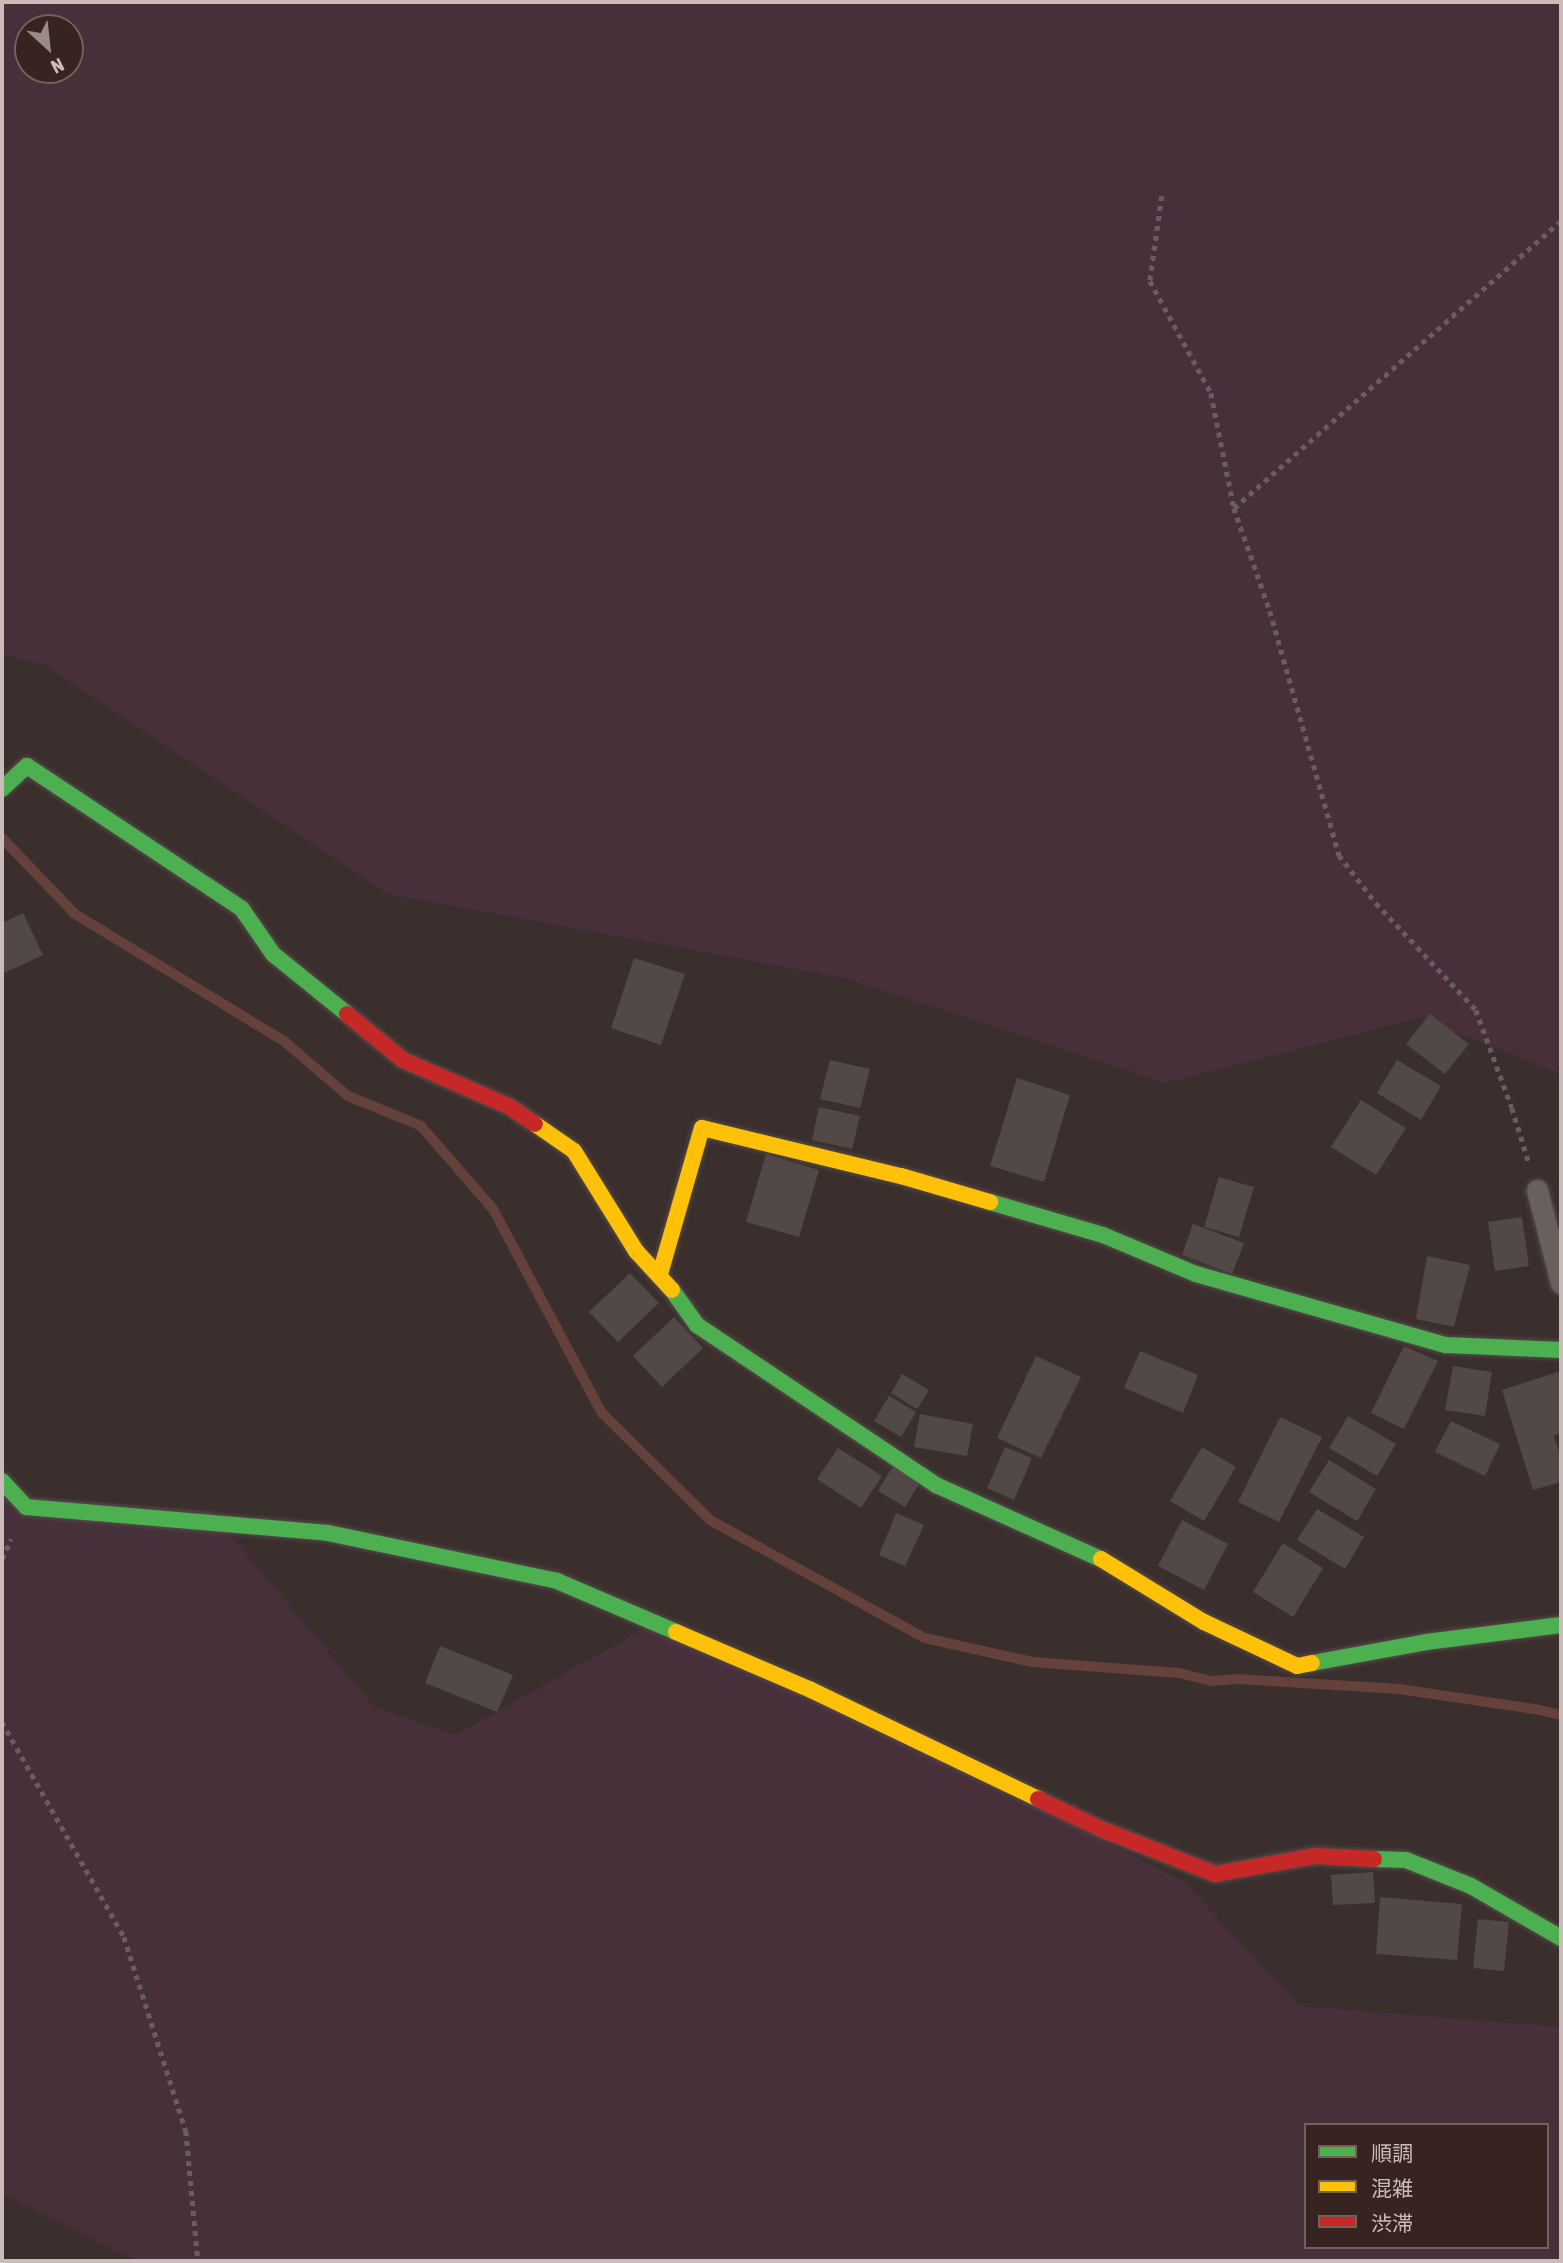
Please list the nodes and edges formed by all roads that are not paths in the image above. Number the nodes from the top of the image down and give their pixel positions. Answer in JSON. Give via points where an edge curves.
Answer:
{"nodes":[{"id":1,"x":2,"y":789,"type":"edge"},
{"id":2,"x":1536,"y":1190,"type":"road end"},
{"id":3,"x":1555,"y":1238,"type":"edge"},
{"id":4,"x":660,"y":1274,"type":"junction"},
{"id":5,"x":1561,"y":1283,"type":"edge"},
{"id":6,"x":1561,"y":1350,"type":"edge"},
{"id":7,"x":2,"y":1481,"type":"edge"},
{"id":8,"x":1561,"y":1625,"type":"edge"},
{"id":9,"x":1561,"y":1938,"type":"edge"}],
"edges":[{"from":1,"to":4,"type":"street","via":[[27,766],[242,909],[273,954],[403,1060],[510,1107],[574,1150],[636,1251]]},
{"from":2,"to":3,"type":"lane"},
{"from":3,"to":5,"type":"lane"},
{"from":4,"to":6,"type":"street","via":[[702,1128],[901,1176],[1103,1235],[1196,1274],[1446,1345]]},
{"from":4,"to":8,"type":"street","via":[[696,1325],[936,1485],[1090,1553],[1204,1622],[1297,1666],[1426,1642]]},
{"from":7,"to":9,"type":"street","via":[[26,1507],[328,1532],[557,1581],[811,1690],[1101,1829],[1215,1874],[1315,1856],[1406,1860],[1471,1886]]}]}
